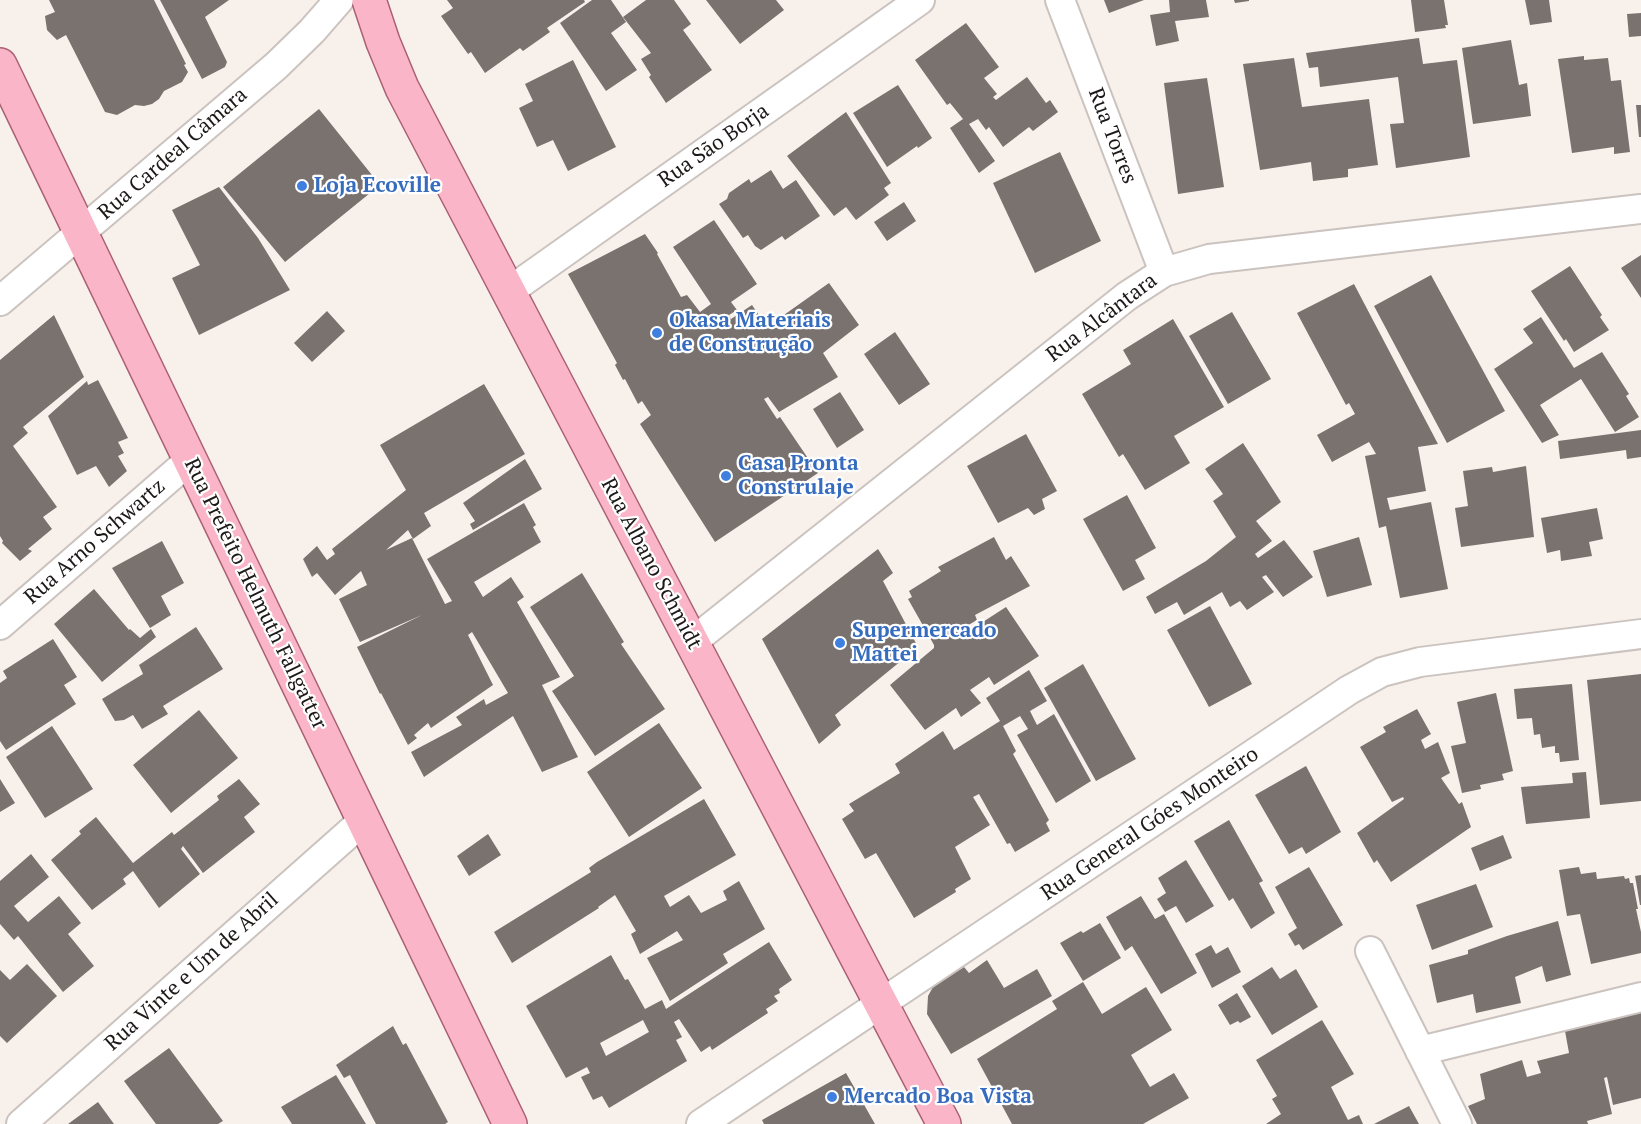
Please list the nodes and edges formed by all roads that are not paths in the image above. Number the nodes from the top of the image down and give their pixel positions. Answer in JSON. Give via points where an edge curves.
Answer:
{"nodes":[{"id":1,"x":339,"y":0,"type":"edge"},
{"id":2,"x":369,"y":0,"type":"edge"},
{"id":3,"x":920,"y":0,"type":"edge"},
{"id":4,"x":1060,"y":0,"type":"edge"},
{"id":5,"x":0,"y":64,"type":"edge"},
{"id":6,"x":1641,"y":209,"type":"edge"},
{"id":7,"x":81,"y":233,"type":"junction"},
{"id":8,"x":1164,"y":272,"type":"junction"},
{"id":9,"x":508,"y":292,"type":"junction"},
{"id":10,"x":0,"y":301,"type":"edge"},
{"id":11,"x":190,"y":460,"type":"junction"},
{"id":12,"x":0,"y":625,"type":"edge"},
{"id":13,"x":1641,"y":634,"type":"edge"},
{"id":14,"x":692,"y":642,"type":"junction"},
{"id":15,"x":364,"y":820,"type":"junction"},
{"id":16,"x":1370,"y":951,"type":"dead end"},
{"id":17,"x":1641,"y":997,"type":"edge"},
{"id":18,"x":882,"y":1003,"type":"junction"},
{"id":19,"x":1420,"y":1051,"type":"junction"},
{"id":20,"x":21,"y":1124,"type":"edge"},
{"id":21,"x":510,"y":1124,"type":"edge"},
{"id":22,"x":701,"y":1124,"type":"edge"},
{"id":23,"x":944,"y":1124,"type":"edge"},
{"id":24,"x":1457,"y":1124,"type":"edge"}],
"edges":[{"from":1,"to":7,"type":"street","name":"Rua Cardeal Câmara","via":[[276,66]]},
{"from":2,"to":9,"type":"main road","name":"Rua Albano Schmidt","via":[[402,88]]},
{"from":3,"to":9,"type":"street","name":"Rua São Borja"},
{"from":4,"to":8,"type":"street","name":"Rua Torres"},
{"from":5,"to":7,"type":"main road","name":"Rua Prefeito Helmuth Fallgatter"},
{"from":6,"to":8,"type":"street","name":"Rua Alcântara","via":[[1209,259]]},
{"from":7,"to":10,"type":"street","name":"Rua Cardeal Câmara"},
{"from":7,"to":11,"type":"main road","name":"Rua Prefeito Helmuth Fallgatter"},
{"from":8,"to":14,"type":"street","name":"Rua Alcântara","via":[[1127,296]]},
{"from":9,"to":14,"type":"main road","name":"Rua Albano Schmidt"},
{"from":11,"to":12,"type":"street","name":"Rua Arno Schwartz"},
{"from":11,"to":15,"type":"main road","name":"Rua Prefeito Helmuth Fallgatter"},
{"from":13,"to":18,"type":"street","name":"Rua General Góes Monteiro","via":[[1420,662],[1382,672],[1349,690]]},
{"from":14,"to":18,"type":"main road","name":"Rua Albano Schmidt"},
{"from":15,"to":20,"type":"street","name":"Rua Vinte e Um de Abril"},
{"from":15,"to":21,"type":"main road","name":"Rua Prefeito Helmuth Fallgatter"},
{"from":16,"to":19,"type":"street"},
{"from":17,"to":19,"type":"street"},
{"from":18,"to":22,"type":"street","name":"Rua General Góes Monteiro"},
{"from":18,"to":23,"type":"main road","name":"Rua Albano Schmidt"},
{"from":19,"to":24,"type":"street"}]}
